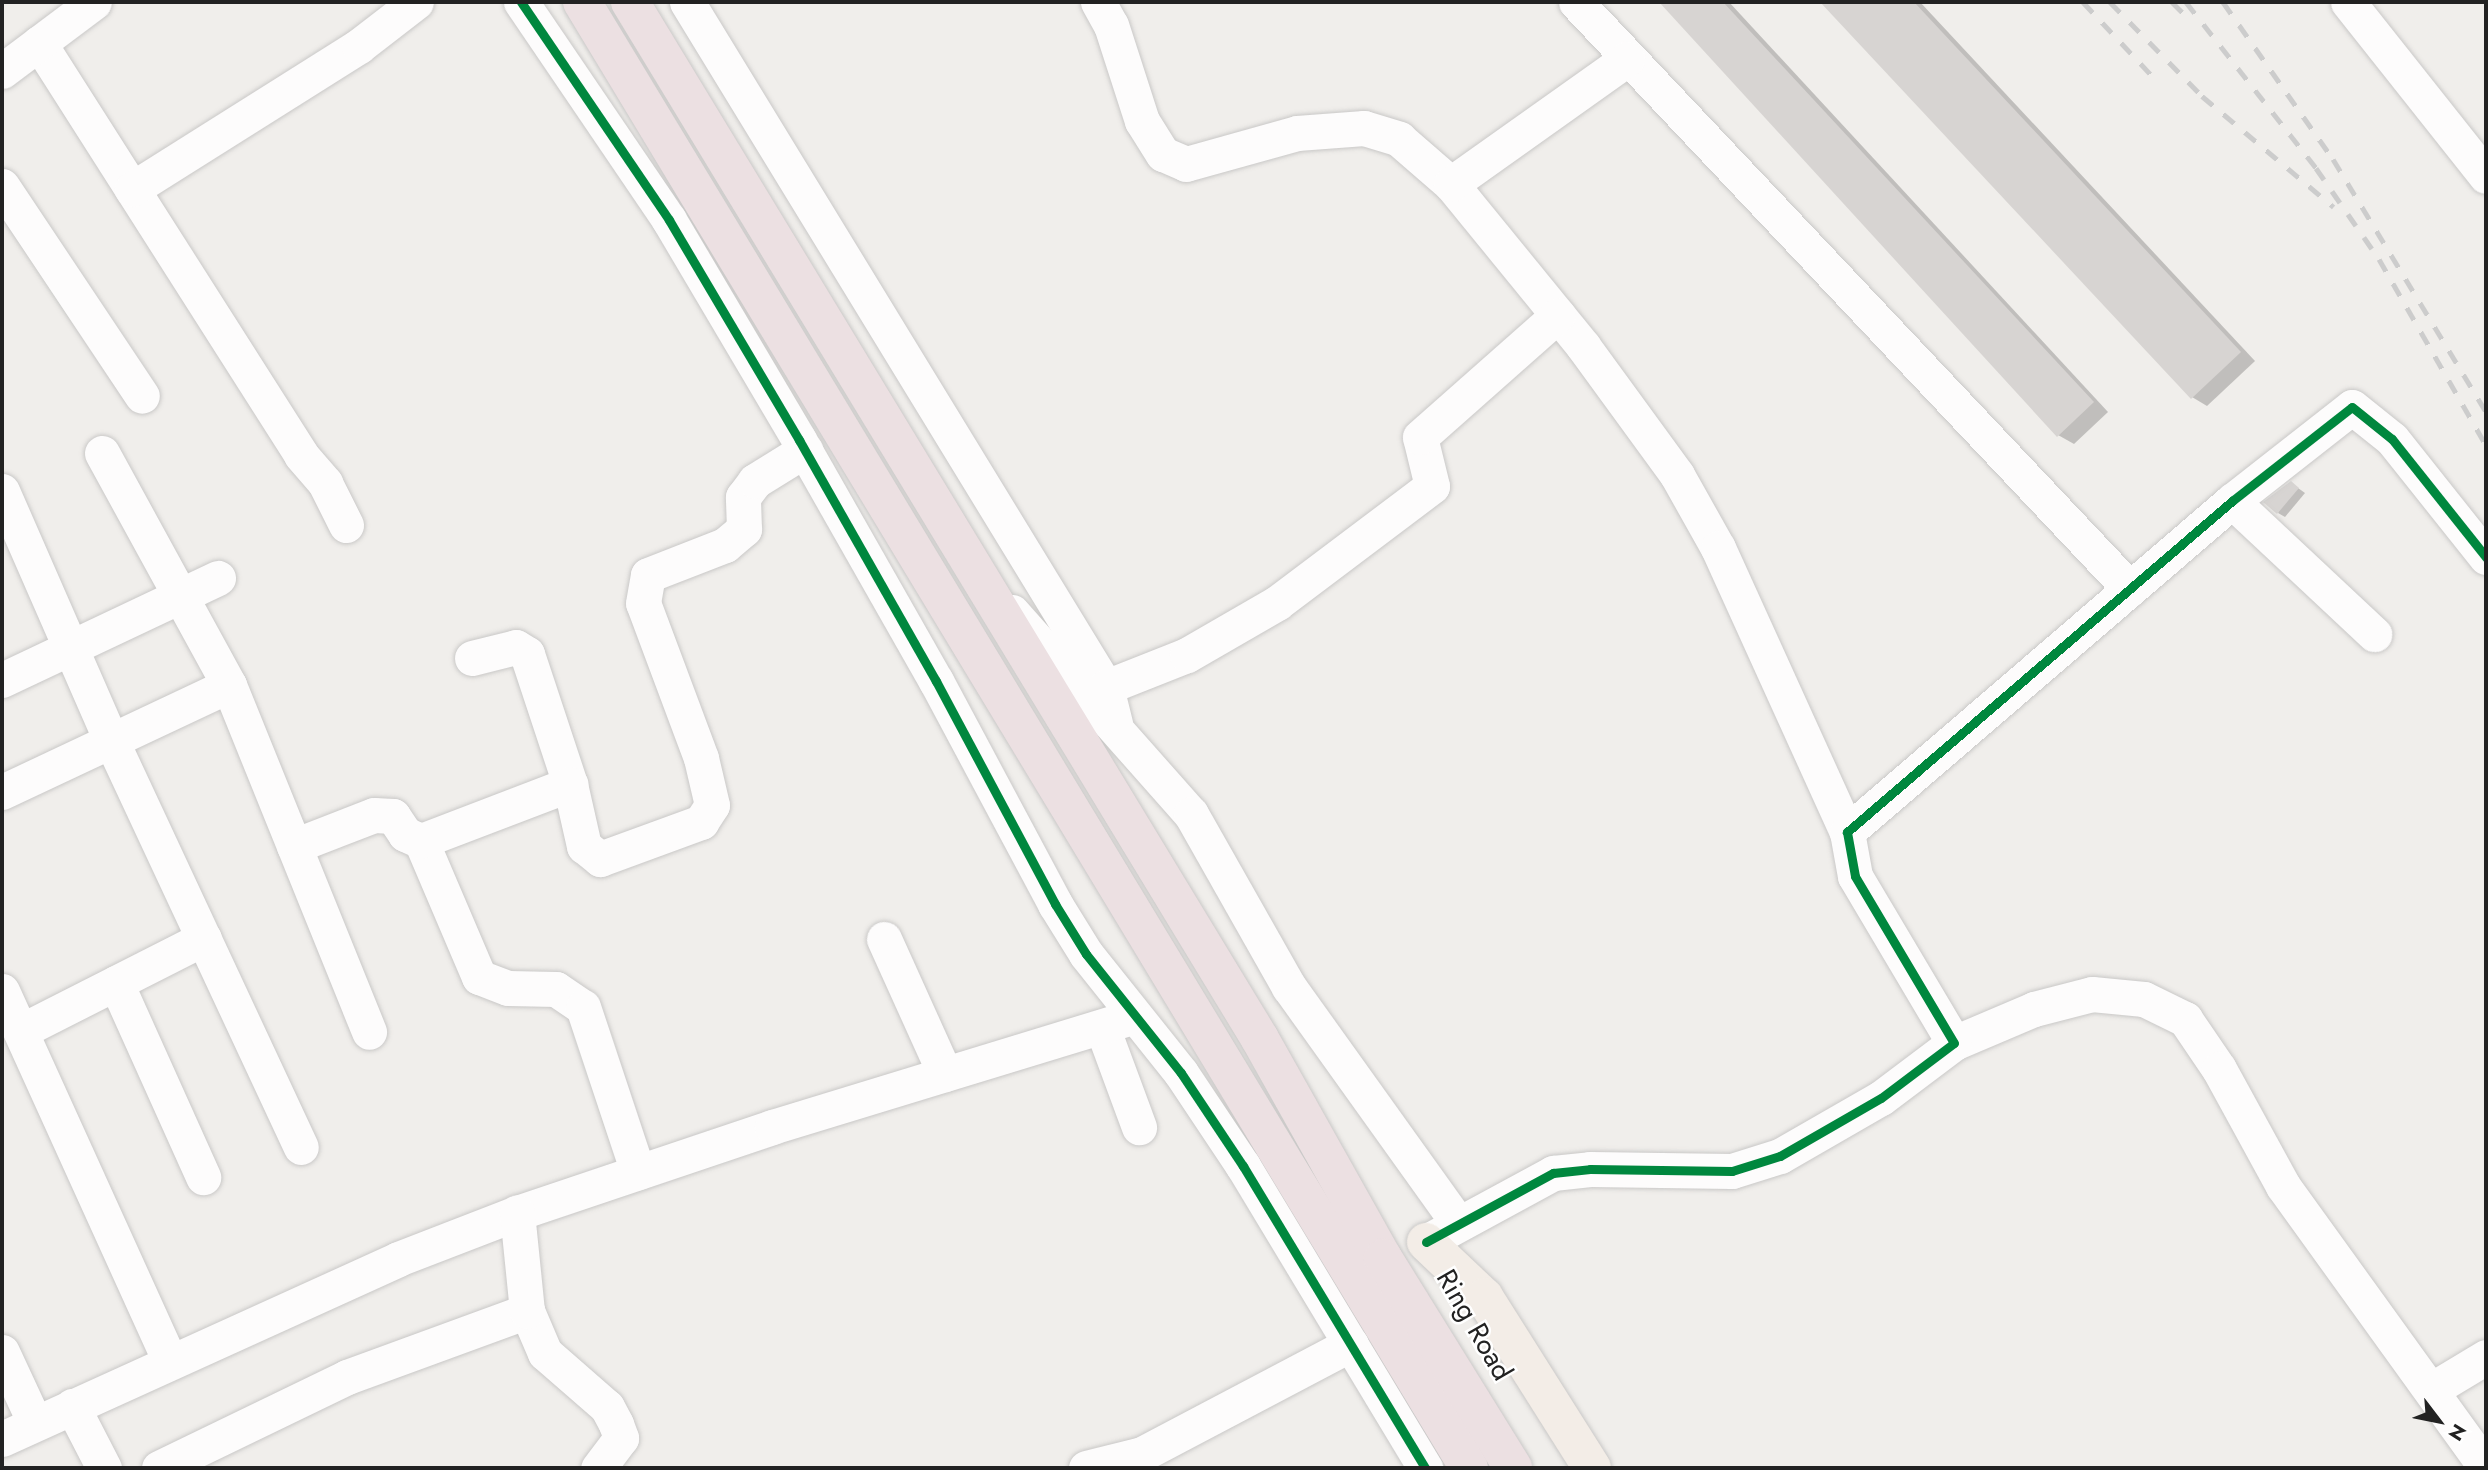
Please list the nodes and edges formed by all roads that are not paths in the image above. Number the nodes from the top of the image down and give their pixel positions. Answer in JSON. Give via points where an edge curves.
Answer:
{"nodes":[{"id":1,"x":94,"y":2,"type":"edge"},
{"id":2,"x":416,"y":2,"type":"edge"},
{"id":3,"x":521,"y":2,"type":"edge"},
{"id":4,"x":582,"y":2,"type":"edge"},
{"id":5,"x":630,"y":2,"type":"edge"},
{"id":6,"x":687,"y":2,"type":"edge"},
{"id":7,"x":1098,"y":2,"type":"edge"},
{"id":8,"x":1576,"y":2,"type":"edge"},
{"id":9,"x":2348,"y":2,"type":"edge"},
{"id":10,"x":39,"y":43,"type":"junction"},
{"id":11,"x":1627,"y":59,"type":"junction"},
{"id":12,"x":2,"y":71,"type":"edge"},
{"id":13,"x":2486,"y":177,"type":"edge"},
{"id":14,"x":1451,"y":184,"type":"junction"},
{"id":15,"x":2,"y":186,"type":"edge"},
{"id":16,"x":132,"y":189,"type":"junction"},
{"id":17,"x":1558,"y":315,"type":"junction"},
{"id":18,"x":142,"y":396,"type":"dead end"},
{"id":19,"x":805,"y":450,"type":"junction"},
{"id":20,"x":102,"y":453,"type":"dead end"},
{"id":21,"x":2,"y":491,"type":"edge"},
{"id":22,"x":2232,"y":501,"type":"junction"},
{"id":23,"x":346,"y":525,"type":"dead end"},
{"id":24,"x":2486,"y":557,"type":"edge"},
{"id":25,"x":218,"y":578,"type":"dead end"},
{"id":26,"x":983,"y":582,"type":"junction"},
{"id":27,"x":2130,"y":589,"type":"junction"},
{"id":28,"x":181,"y":596,"type":"junction"},
{"id":29,"x":2374,"y":634,"type":"dead end"},
{"id":30,"x":71,"y":648,"type":"junction"},
{"id":31,"x":472,"y":658,"type":"dead end"},
{"id":32,"x":2,"y":680,"type":"edge"},
{"id":33,"x":229,"y":685,"type":"junction"},
{"id":34,"x":1106,"y":687,"type":"junction"},
{"id":35,"x":1115,"y":724,"type":"junction"},
{"id":36,"x":113,"y":739,"type":"junction"},
{"id":37,"x":570,"y":784,"type":"junction"},
{"id":38,"x":2,"y":792,"type":"edge"},
{"id":39,"x":1847,"y":832,"type":"junction"},
{"id":40,"x":421,"y":841,"type":"junction"},
{"id":41,"x":294,"y":846,"type":"junction"},
{"id":42,"x":204,"y":938,"type":"junction"},
{"id":43,"x":884,"y":939,"type":"dead end"},
{"id":44,"x":116,"y":983,"type":"junction"},
{"id":45,"x":2,"y":991,"type":"edge"},
{"id":46,"x":1117,"y":1022,"type":"junction"},
{"id":47,"x":21,"y":1031,"type":"junction"},
{"id":48,"x":369,"y":1032,"type":"dead end"},
{"id":49,"x":1954,"y":1043,"type":"junction"},
{"id":50,"x":945,"y":1074,"type":"junction"},
{"id":51,"x":1139,"y":1128,"type":"dead end"},
{"id":52,"x":301,"y":1147,"type":"dead end"},
{"id":53,"x":638,"y":1172,"type":"junction"},
{"id":54,"x":203,"y":1177,"type":"dead end"},
{"id":55,"x":517,"y":1213,"type":"junction"},
{"id":56,"x":1458,"y":1223,"type":"junction"},
{"id":57,"x":1426,"y":1242,"type":"junction"},
{"id":58,"x":1383,"y":1258,"type":"junction"},
{"id":59,"x":527,"y":1311,"type":"junction"},
{"id":60,"x":1351,"y":1344,"type":"junction"},
{"id":61,"x":2,"y":1352,"type":"edge"},
{"id":62,"x":2486,"y":1357,"type":"edge"},
{"id":63,"x":170,"y":1362,"type":"junction"},
{"id":64,"x":2431,"y":1390,"type":"junction"},
{"id":65,"x":72,"y":1406,"type":"junction"},
{"id":66,"x":35,"y":1423,"type":"junction"},
{"id":67,"x":2,"y":1439,"type":"edge"},
{"id":68,"x":1124,"y":1464,"type":"edge"},
{"id":69,"x":2486,"y":1467,"type":"edge"},
{"id":70,"x":104,"y":1468,"type":"edge"},
{"id":71,"x":159,"y":1468,"type":"edge"},
{"id":72,"x":598,"y":1468,"type":"edge"},
{"id":73,"x":1086,"y":1468,"type":"edge"},
{"id":74,"x":1425,"y":1468,"type":"edge"},
{"id":75,"x":1469,"y":1468,"type":"edge"},
{"id":76,"x":1513,"y":1468,"type":"edge"},
{"id":77,"x":1561,"y":1468,"type":"edge"},
{"id":78,"x":1592,"y":1468,"type":"edge"}],
"edges":[{"from":1,"to":10,"type":"street"},
{"from":2,"to":16,"type":"street","via":[[359,46]]},
{"from":3,"to":19,"type":"street","via":[[669,220]]},
{"from":4,"to":75,"type":"highway"},
{"from":5,"to":26,"type":"highway"},
{"from":6,"to":34,"type":"street"},
{"from":7,"to":14,"type":"street","via":[[1111,25],[1142,121],[1163,154],[1186,164],[1297,133],[1364,128],[1399,139]]},
{"from":8,"to":11,"type":"street"},
{"from":9,"to":13,"type":"street"},
{"from":10,"to":12,"type":"street"},
{"from":10,"to":16,"type":"street"},
{"from":11,"to":14,"type":"street"},
{"from":11,"to":27,"type":"street"},
{"from":14,"to":17,"type":"street"},
{"from":15,"to":18,"type":"street"},
{"from":16,"to":23,"type":"street","via":[[301,455],[325,483]]},
{"from":17,"to":34,"type":"street","via":[[1420,437],[1432,486],[1277,603],[1187,655]]},
{"from":17,"to":39,"type":"street","via":[[1677,475],[1718,548]]},
{"from":19,"to":37,"type":"street","via":[[755,481],[743,497],[744,529],[725,545],[648,575],[643,603],[701,758],[712,805],[701,822],[600,859],[584,846]]},
{"from":19,"to":46,"type":"street","via":[[936,681]]},
{"from":20,"to":28,"type":"street"},
{"from":21,"to":30,"type":"street"},
{"from":22,"to":24,"type":"street","via":[[2352,407],[2392,439]]},
{"from":22,"to":27,"type":"street"},
{"from":22,"to":29,"type":"street"},
{"from":25,"to":28,"type":"street"},
{"from":26,"to":35,"type":"street"},
{"from":26,"to":58,"type":"highway","via":[[1260,1039]]},
{"from":27,"to":39,"type":"street"},
{"from":28,"to":30,"type":"street"},
{"from":28,"to":33,"type":"street"},
{"from":30,"to":32,"type":"street"},
{"from":30,"to":36,"type":"street"},
{"from":31,"to":37,"type":"street","via":[[516,647],[527,654]]},
{"from":33,"to":36,"type":"street"},
{"from":33,"to":41,"type":"street"},
{"from":34,"to":35,"type":"street"},
{"from":35,"to":56,"type":"street","via":[[1191,814],[1289,987]]},
{"from":36,"to":38,"type":"street"},
{"from":36,"to":42,"type":"street"},
{"from":37,"to":40,"type":"street"},
{"from":39,"to":49,"type":"street","via":[[1855,876]]},
{"from":40,"to":41,"type":"street","via":[[405,834],[393,816],[374,815]]},
{"from":40,"to":53,"type":"street","via":[[478,977],[508,988],[556,989],[583,1007]]},
{"from":41,"to":48,"type":"street"},
{"from":42,"to":44,"type":"street"},
{"from":42,"to":52,"type":"street"},
{"from":43,"to":50,"type":"street"},
{"from":44,"to":47,"type":"street"},
{"from":44,"to":54,"type":"street"},
{"from":45,"to":47,"type":"street"},
{"from":46,"to":50,"type":"street"},
{"from":46,"to":51,"type":"street"},
{"from":46,"to":60,"type":"street","via":[[1181,1073]]},
{"from":47,"to":63,"type":"street"},
{"from":49,"to":56,"type":"street","via":[[1881,1098],[1780,1156],[1732,1171],[1590,1169],[1553,1173]]},
{"from":49,"to":64,"type":"street","via":[[2034,1009],[2092,995],[2144,999],[2185,1019],[2219,1069],[2283,1186]]},
{"from":50,"to":53,"type":"street"},
{"from":53,"to":55,"type":"street"},
{"from":55,"to":59,"type":"street"},
{"from":55,"to":63,"type":"street","via":[[398,1259]]},
{"from":56,"to":57,"type":"street"},
{"from":57,"to":58,"type":"main road"},
{"from":57,"to":77,"type":"main road","name":"Ring Road","via":[[1464,1313]]},
{"from":57,"to":78,"type":"main road","name":"Ring Road","via":[[1484,1297]]},
{"from":58,"to":76,"type":"highway"},
{"from":59,"to":71,"type":"street","via":[[347,1377]]},
{"from":59,"to":72,"type":"street","via":[[545,1353],[607,1407],[617,1424],[621,1438]]},
{"from":60,"to":68,"type":"street"},
{"from":60,"to":74,"type":"street"},
{"from":61,"to":66,"type":"street"},
{"from":62,"to":64,"type":"street"},
{"from":63,"to":65,"type":"street"},
{"from":64,"to":69,"type":"street"},
{"from":65,"to":66,"type":"street"},
{"from":65,"to":70,"type":"street"},
{"from":66,"to":67,"type":"street"},
{"from":68,"to":73,"type":"street"}]}
